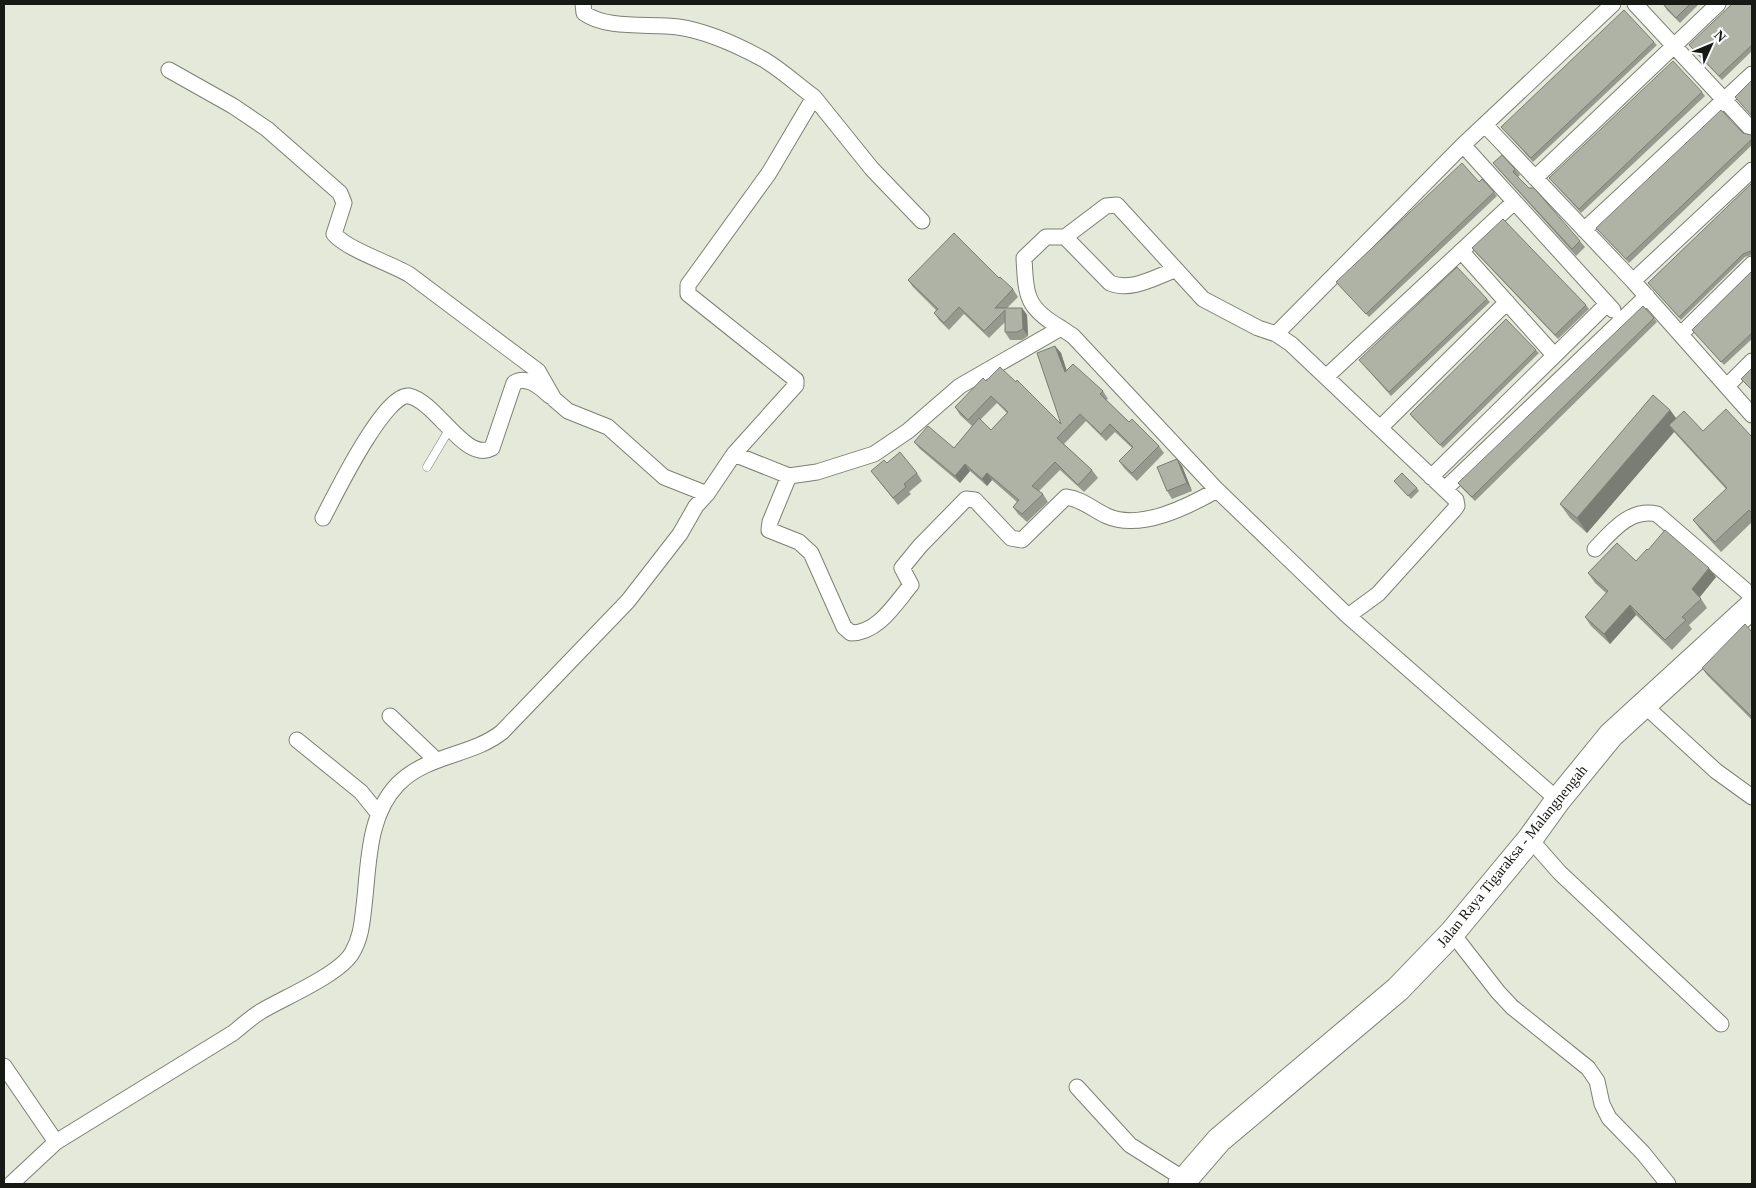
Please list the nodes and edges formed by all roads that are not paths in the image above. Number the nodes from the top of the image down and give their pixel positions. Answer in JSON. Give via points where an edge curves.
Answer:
{"nodes":[{"id":1,"x":583,"y":4,"type":"edge"},
{"id":2,"x":1613,"y":4,"type":"edge"},
{"id":3,"x":1635,"y":4,"type":"edge"},
{"id":4,"x":1718,"y":4,"type":"edge"},
{"id":5,"x":1675,"y":45,"type":"junction"},
{"id":6,"x":169,"y":70,"type":"dead end"},
{"id":7,"x":1752,"y":74,"type":"edge"},
{"id":8,"x":814,"y":97,"type":"junction"},
{"id":9,"x":1724,"y":101,"type":"junction"},
{"id":10,"x":1484,"y":125,"type":"junction"},
{"id":11,"x":1752,"y":130,"type":"edge"},
{"id":12,"x":1462,"y":145,"type":"junction"},
{"id":13,"x":1752,"y":170,"type":"edge"},
{"id":14,"x":1535,"y":178,"type":"junction"},
{"id":15,"x":1513,"y":203,"type":"junction"},
{"id":16,"x":922,"y":220,"type":"dead end"},
{"id":17,"x":1584,"y":230,"type":"junction"},
{"id":18,"x":1065,"y":237,"type":"junction"},
{"id":19,"x":1461,"y":251,"type":"junction"},
{"id":20,"x":1752,"y":264,"type":"edge"},
{"id":21,"x":1175,"y":270,"type":"junction"},
{"id":22,"x":1633,"y":281,"type":"junction"},
{"id":23,"x":1647,"y":296,"type":"junction"},
{"id":24,"x":1506,"y":302,"type":"junction"},
{"id":25,"x":1607,"y":304,"type":"junction"},
{"id":26,"x":1622,"y":319,"type":"junction"},
{"id":27,"x":1061,"y":328,"type":"junction"},
{"id":28,"x":1276,"y":334,"type":"junction"},
{"id":29,"x":1681,"y":334,"type":"junction"},
{"id":30,"x":1554,"y":355,"type":"junction"},
{"id":31,"x":1752,"y":361,"type":"edge"},
{"id":32,"x":1326,"y":377,"type":"junction"},
{"id":33,"x":1728,"y":385,"type":"junction"},
{"id":34,"x":554,"y":398,"type":"junction"},
{"id":35,"x":1752,"y":415,"type":"edge"},
{"id":36,"x":1381,"y":427,"type":"junction"},
{"id":37,"x":450,"y":428,"type":"junction"},
{"id":38,"x":734,"y":454,"type":"junction"},
{"id":39,"x":427,"y":467,"type":"dead end"},
{"id":40,"x":789,"y":476,"type":"junction"},
{"id":41,"x":1431,"y":476,"type":"junction"},
{"id":42,"x":1217,"y":490,"type":"junction"},
{"id":43,"x":1445,"y":490,"type":"junction"},
{"id":44,"x":707,"y":494,"type":"junction"},
{"id":45,"x":323,"y":518,"type":"dead end"},
{"id":46,"x":1595,"y":549,"type":"dead end"},
{"id":47,"x":1752,"y":596,"type":"edge"},
{"id":48,"x":1752,"y":606,"type":"edge"},
{"id":49,"x":1348,"y":616,"type":"junction"},
{"id":50,"x":1642,"y":704,"type":"junction"},
{"id":51,"x":390,"y":716,"type":"dead end"},
{"id":52,"x":298,"y":740,"type":"dead end"},
{"id":53,"x":435,"y":760,"type":"junction"},
{"id":54,"x":1752,"y":796,"type":"edge"},
{"id":55,"x":1558,"y":800,"type":"junction"},
{"id":56,"x":378,"y":813,"type":"junction"},
{"id":57,"x":1530,"y":839,"type":"junction"},
{"id":58,"x":1452,"y":933,"type":"junction"},
{"id":59,"x":1721,"y":1024,"type":"dead end"},
{"id":60,"x":4,"y":1066,"type":"edge"},
{"id":61,"x":1077,"y":1087,"type":"dead end"},
{"id":62,"x":56,"y":1142,"type":"junction"},
{"id":63,"x":1182,"y":1182,"type":"edge"},
{"id":64,"x":10,"y":1184,"type":"edge"},
{"id":65,"x":1668,"y":1184,"type":"edge"}],
"edges":[{"from":1,"to":8,"type":"street","via":[[584,13],[593,19],[678,27],[709,36],[762,58]]},
{"from":2,"to":10,"type":"street"},
{"from":3,"to":5,"type":"street"},
{"from":4,"to":5,"type":"street"},
{"from":5,"to":9,"type":"street"},
{"from":5,"to":14,"type":"street"},
{"from":6,"to":34,"type":"street","via":[[267,129],[344,198],[334,229],[334,234],[341,241],[389,263],[418,281],[538,372]]},
{"from":7,"to":9,"type":"street"},
{"from":8,"to":16,"type":"street","via":[[872,169]]},
{"from":8,"to":38,"type":"street","via":[[769,173],[688,285],[688,294],[796,380],[796,386]]},
{"from":9,"to":11,"type":"street"},
{"from":9,"to":17,"type":"street"},
{"from":10,"to":12,"type":"street"},
{"from":10,"to":14,"type":"street"},
{"from":12,"to":15,"type":"street"},
{"from":12,"to":28,"type":"street"},
{"from":13,"to":22,"type":"street"},
{"from":14,"to":17,"type":"street"},
{"from":15,"to":19,"type":"street"},
{"from":15,"to":25,"type":"street"},
{"from":17,"to":22,"type":"street"},
{"from":18,"to":21,"type":"street","via":[[1110,283],[1120,287]]},
{"from":18,"to":21,"type":"street","via":[[1106,206],[1116,205]]},
{"from":18,"to":27,"type":"street","via":[[1046,237],[1024,258],[1029,298],[1037,312]]},
{"from":19,"to":24,"type":"street"},
{"from":19,"to":32,"type":"street"},
{"from":20,"to":29,"type":"street"},
{"from":21,"to":28,"type":"street","via":[[1203,299]]},
{"from":22,"to":23,"type":"street"},
{"from":23,"to":26,"type":"street"},
{"from":23,"to":29,"type":"street"},
{"from":24,"to":30,"type":"street"},
{"from":24,"to":36,"type":"street"},
{"from":25,"to":26,"type":"street"},
{"from":25,"to":30,"type":"street"},
{"from":26,"to":43,"type":"street"},
{"from":27,"to":40,"type":"street","via":[[960,386],[908,431],[874,454],[817,472]]},
{"from":27,"to":42,"type":"street","via":[[1073,336]]},
{"from":28,"to":32,"type":"street"},
{"from":29,"to":33,"type":"street"},
{"from":30,"to":41,"type":"street"},
{"from":31,"to":33,"type":"street"},
{"from":32,"to":36,"type":"street"},
{"from":33,"to":35,"type":"street"},
{"from":34,"to":37,"type":"street","via":[[537,385],[520,380],[514,383],[492,448],[487,451],[470,447]]},
{"from":34,"to":44,"type":"street","via":[[568,411],[608,427],[664,477]]},
{"from":36,"to":41,"type":"street"},
{"from":37,"to":39,"type":"lane"},
{"from":37,"to":45,"type":"street","via":[[418,400],[408,396],[399,398],[391,404],[358,451]]},
{"from":38,"to":40,"type":"street"},
{"from":38,"to":44,"type":"street"},
{"from":40,"to":42,"type":"street","via":[[769,530],[799,542],[811,553],[844,627],[851,633],[869,631],[880,622],[911,585],[902,568],[966,499],[975,500],[1011,538],[1022,540],[1066,497],[1078,499],[1109,517],[1129,520],[1187,507]]},
{"from":41,"to":43,"type":"street"},
{"from":42,"to":49,"type":"street"},
{"from":43,"to":49,"type":"street","via":[[1456,500],[1457,506],[1378,594]]},
{"from":44,"to":53,"type":"street","via":[[628,601],[502,732],[492,740]]},
{"from":46,"to":47,"type":"street","via":[[1632,516],[1644,511],[1657,514]]},
{"from":48,"to":50,"type":"main road","name":"Jalan Raya Tigaraksa - Malangnengah"},
{"from":49,"to":55,"type":"street"},
{"from":50,"to":54,"type":"street","via":[[1716,771]]},
{"from":50,"to":55,"type":"main road","name":"Jalan Raya Tigaraksa - Malangnengah","via":[[1611,735]]},
{"from":51,"to":53,"type":"street"},
{"from":52,"to":56,"type":"street","via":[[361,792]]},
{"from":53,"to":56,"type":"street","via":[[415,770],[397,785]]},
{"from":55,"to":57,"type":"main road","name":"Jalan Raya Tigaraksa - Malangnengah"},
{"from":56,"to":62,"type":"street","via":[[372,835],[360,937],[351,955],[336,969],[258,1014],[233,1033]]},
{"from":57,"to":58,"type":"main road","name":"Jalan Raya Tigaraksa - Malangnengah"},
{"from":57,"to":59,"type":"street","via":[[1560,873]]},
{"from":58,"to":63,"type":"main road","name":"Jalan Raya Tigaraksa - Malangnengah","via":[[1398,989],[1219,1140]]},
{"from":58,"to":65,"type":"street","via":[[1512,1007],[1588,1068],[1598,1080],[1602,1104],[1609,1118]]},
{"from":60,"to":62,"type":"street"},
{"from":61,"to":63,"type":"street","via":[[1130,1145]]},
{"from":62,"to":64,"type":"street"}]}
